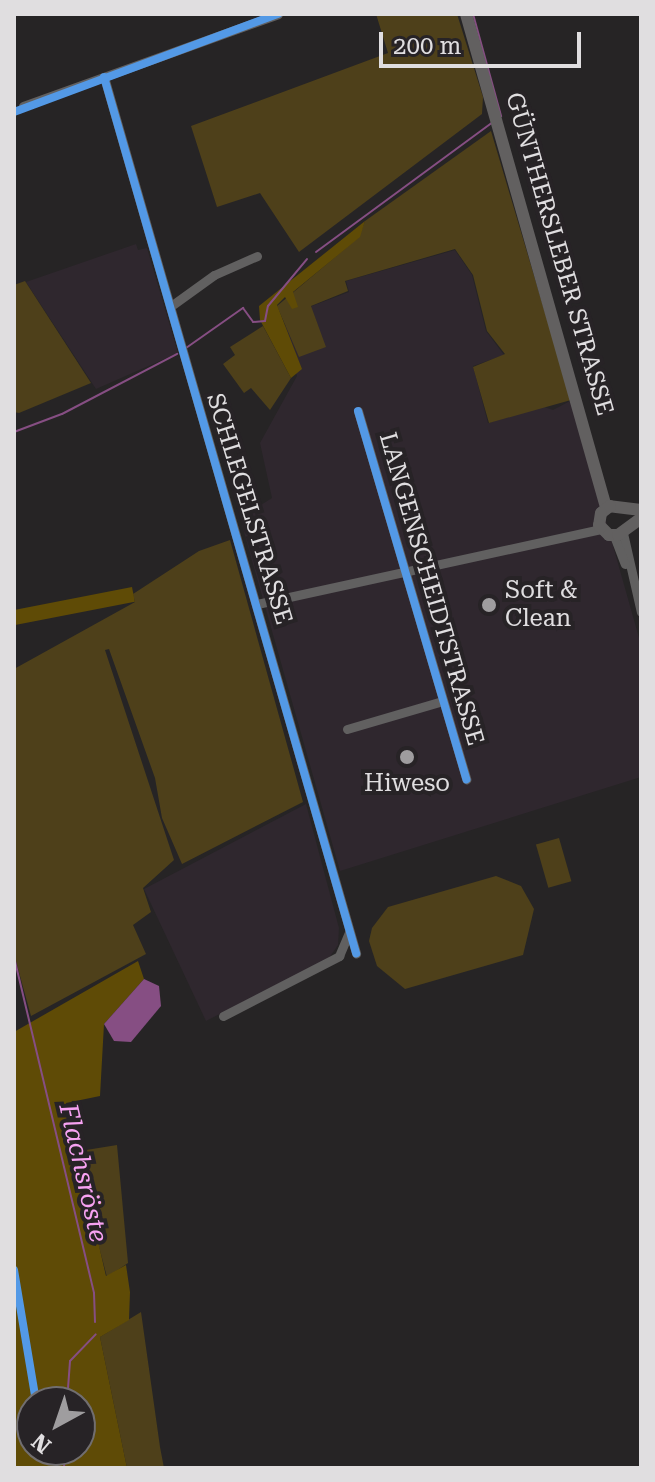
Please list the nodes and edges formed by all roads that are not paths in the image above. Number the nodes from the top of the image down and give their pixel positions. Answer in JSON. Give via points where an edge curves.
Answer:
{"nodes":[{"id":1,"x":278,"y":14,"type":"edge"},
{"id":2,"x":466,"y":14,"type":"edge"},
{"id":3,"x":104,"y":77,"type":"junction"},
{"id":4,"x":23,"y":106,"type":"dead end"},
{"id":5,"x":257,"y":256,"type":"dead end"},
{"id":6,"x":171,"y":306,"type":"junction"},
{"id":7,"x":358,"y":411,"type":"dead end"},
{"id":8,"x":641,"y":510,"type":"edge"},
{"id":9,"x":641,"y":518,"type":"edge"},
{"id":10,"x":619,"y":520,"type":"junction"},
{"id":11,"x":600,"y":524,"type":"junction"},
{"id":12,"x":405,"y":571,"type":"junction"},
{"id":13,"x":257,"y":604,"type":"junction"},
{"id":14,"x":641,"y":612,"type":"edge"},
{"id":15,"x":443,"y":701,"type":"junction"},
{"id":16,"x":347,"y":729,"type":"dead end"},
{"id":17,"x":466,"y":779,"type":"dead end"},
{"id":18,"x":349,"y":930,"type":"junction"},
{"id":19,"x":356,"y":953,"type":"dead end"},
{"id":20,"x":223,"y":1016,"type":"dead end"}],
"edges":[{"from":1,"to":3,"type":"street"},
{"from":2,"to":10,"type":"main road","name":"GÜNTHERSLEBER STRASSE"},
{"from":3,"to":4,"type":"street"},
{"from":3,"to":6,"type":"street","name":"SCHLEGELSTRASSE"},
{"from":5,"to":6,"type":"street","via":[[214,275]]},
{"from":6,"to":13,"type":"street","name":"SCHLEGELSTRASSE"},
{"from":7,"to":12,"type":"street","name":"LANGENSCHEIDTSTRASSE"},
{"from":8,"to":10,"type":"main road"},
{"from":9,"to":10,"type":"main road"},
{"from":10,"to":11,"type":"main road"},
{"from":10,"to":11,"type":"main road"},
{"from":10,"to":14,"type":"street","name":"GÜNTHERSLEBER STRASSE"},
{"from":11,"to":12,"type":"street"},
{"from":12,"to":13,"type":"street"},
{"from":12,"to":15,"type":"street","name":"LANGENSCHEIDTSTRASSE"},
{"from":13,"to":18,"type":"street","name":"SCHLEGELSTRASSE"},
{"from":15,"to":16,"type":"street"},
{"from":15,"to":17,"type":"street","name":"LANGENSCHEIDTSTRASSE"},
{"from":18,"to":19,"type":"street","name":"SCHLEGELSTRASSE"},
{"from":18,"to":20,"type":"street","via":[[339,956]]}]}
